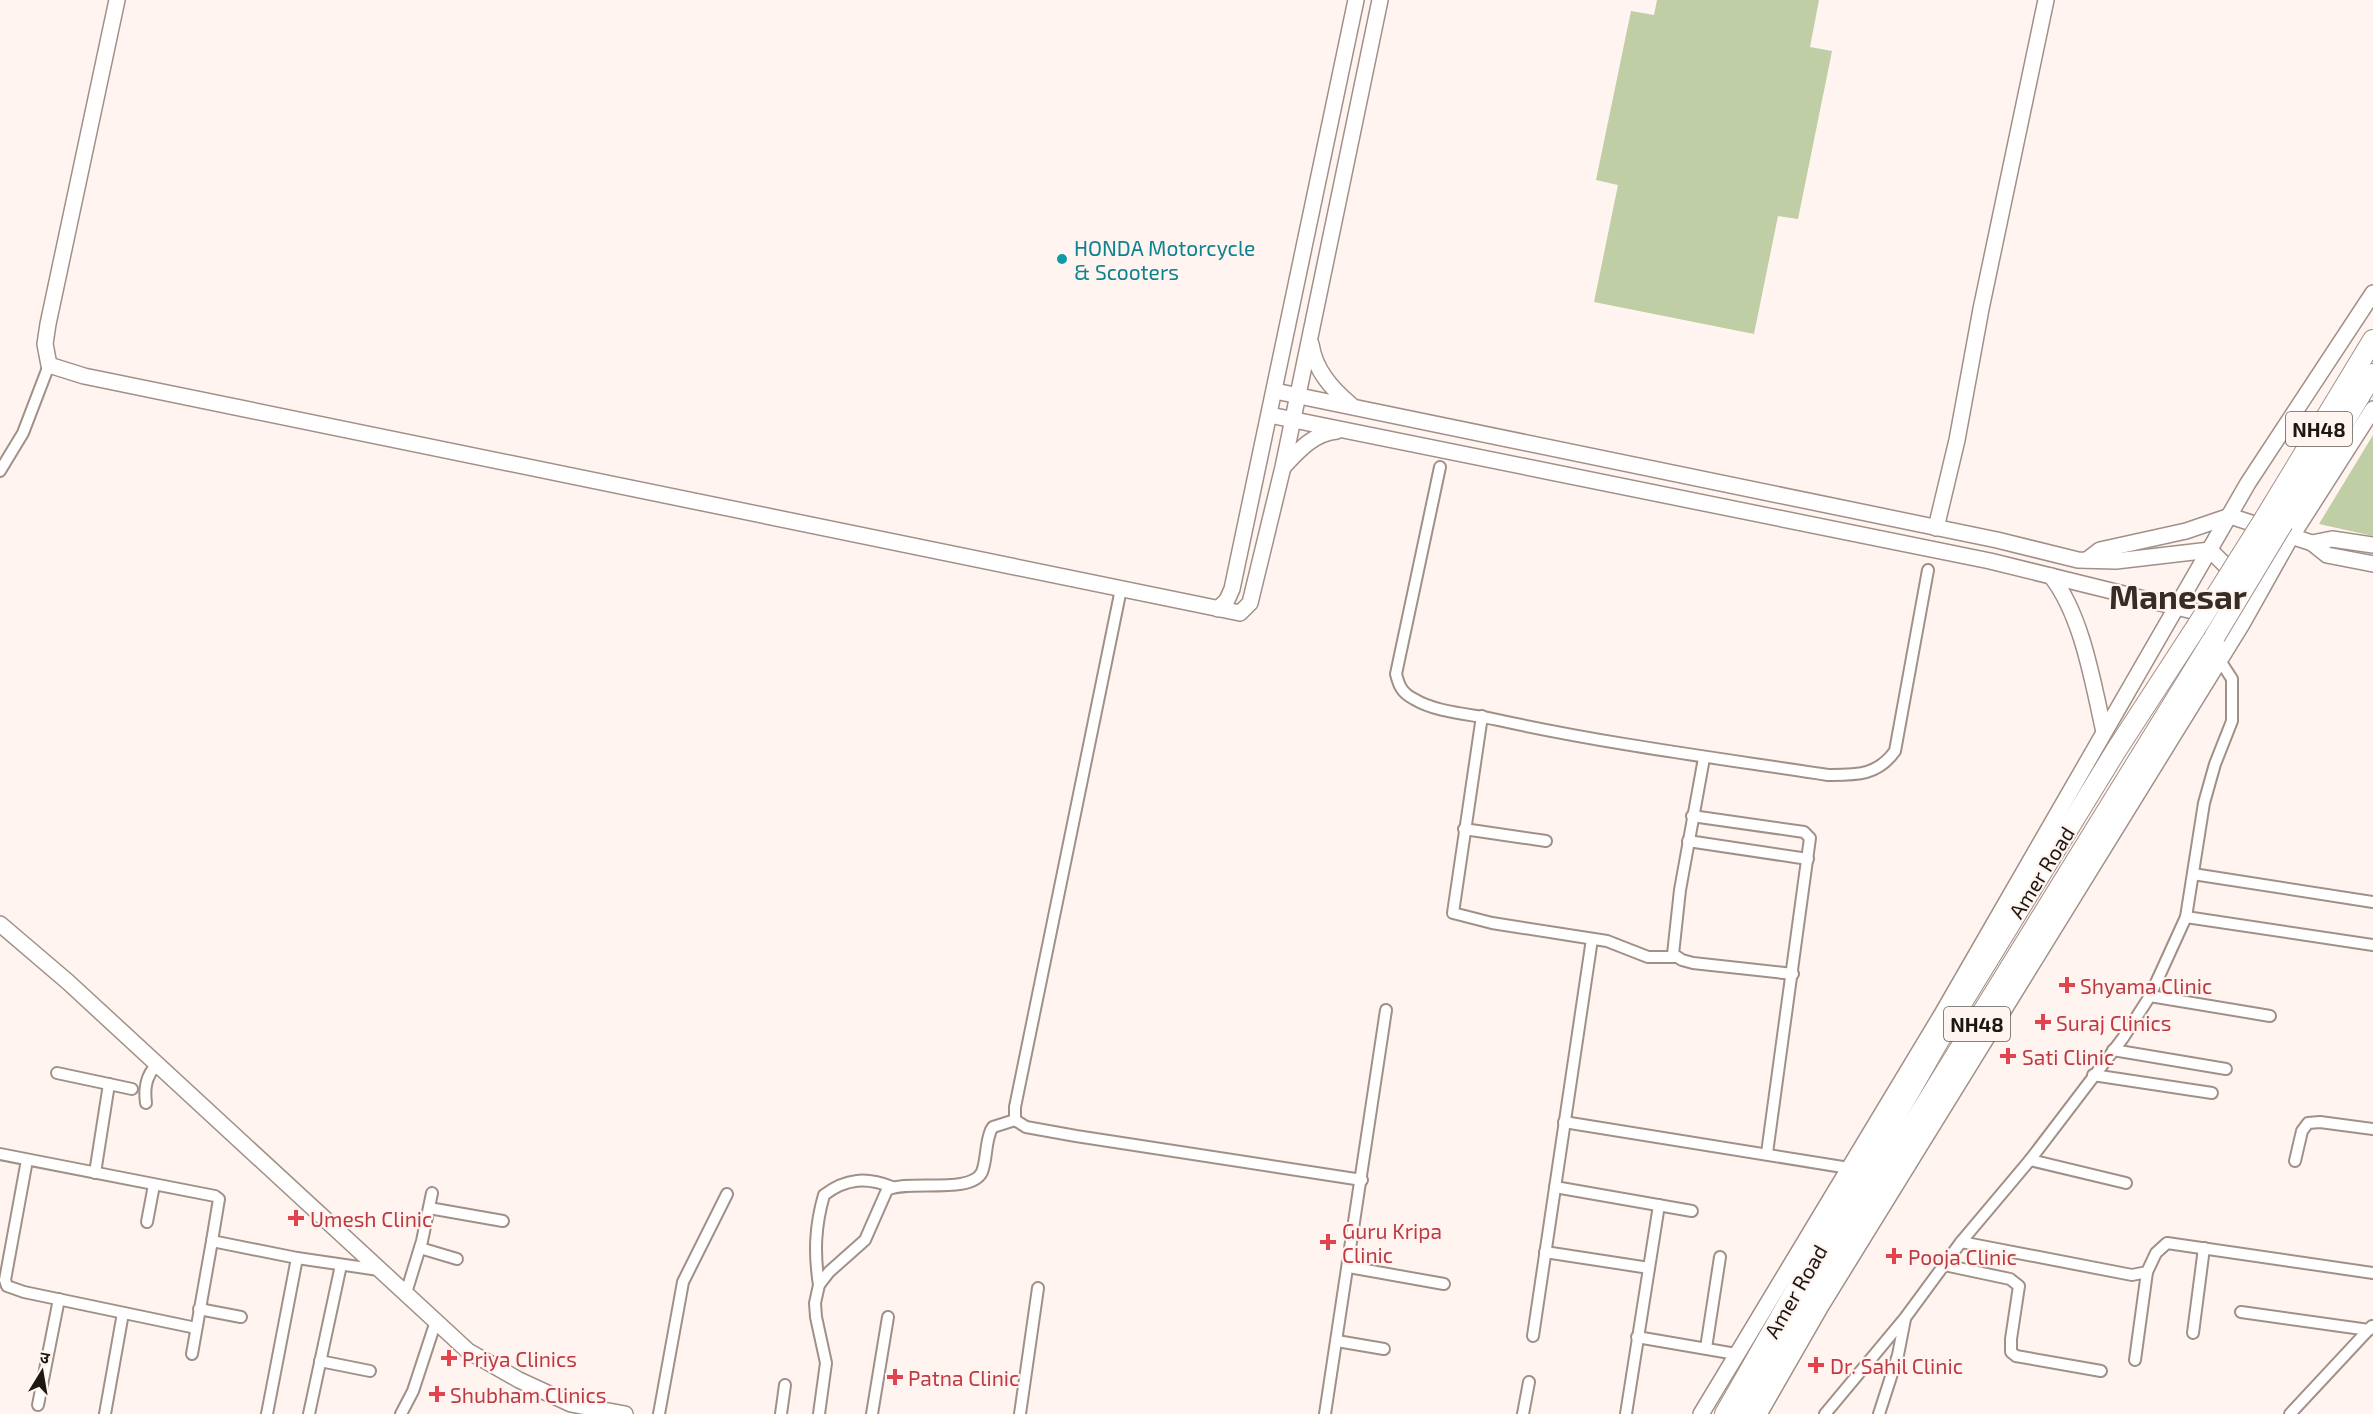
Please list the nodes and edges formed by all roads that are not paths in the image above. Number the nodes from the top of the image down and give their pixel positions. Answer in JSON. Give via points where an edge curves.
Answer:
{"nodes":[{"id":1,"x":117,"y":0,"type":"edge"},
{"id":2,"x":1356,"y":0,"type":"edge"},
{"id":3,"x":1380,"y":0,"type":"edge"},
{"id":4,"x":2046,"y":0,"type":"edge"},
{"id":5,"x":2373,"y":293,"type":"edge"},
{"id":6,"x":1310,"y":338,"type":"junction"},
{"id":7,"x":2373,"y":340,"type":"edge"},
{"id":8,"x":49,"y":364,"type":"junction"},
{"id":9,"x":2373,"y":374,"type":"edge"},
{"id":10,"x":1275,"y":391,"type":"junction"},
{"id":11,"x":1298,"y":395,"type":"junction"},
{"id":12,"x":1353,"y":407,"type":"junction"},
{"id":13,"x":2373,"y":409,"type":"edge"},
{"id":14,"x":1270,"y":415,"type":"junction"},
{"id":15,"x":1293,"y":420,"type":"junction"},
{"id":16,"x":1440,"y":425,"type":"junction"},
{"id":17,"x":1343,"y":430,"type":"junction"},
{"id":18,"x":1436,"y":448,"type":"junction"},
{"id":19,"x":1283,"y":467,"type":"junction"},
{"id":20,"x":1440,"y":467,"type":"dead end"},
{"id":21,"x":0,"y":471,"type":"edge"},
{"id":22,"x":2230,"y":516,"type":"junction"},
{"id":23,"x":2280,"y":526,"type":"junction"},
{"id":24,"x":1936,"y":528,"type":"junction"},
{"id":25,"x":2312,"y":543,"type":"junction"},
{"id":26,"x":2373,"y":544,"type":"edge"},
{"id":27,"x":2210,"y":550,"type":"junction"},
{"id":28,"x":2086,"y":560,"type":"junction"},
{"id":29,"x":2373,"y":564,"type":"edge"},
{"id":30,"x":1928,"y":570,"type":"dead end"},
{"id":31,"x":2051,"y":576,"type":"junction"},
{"id":32,"x":1121,"y":589,"type":"junction"},
{"id":33,"x":2258,"y":595,"type":"junction"},
{"id":34,"x":2175,"y":606,"type":"junction"},
{"id":35,"x":1218,"y":609,"type":"junction"},
{"id":36,"x":2242,"y":624,"type":"junction"},
{"id":37,"x":2219,"y":659,"type":"junction"},
{"id":38,"x":1482,"y":716,"type":"junction"},
{"id":39,"x":2104,"y":732,"type":"junction"},
{"id":40,"x":1704,"y":758,"type":"junction"},
{"id":41,"x":1692,"y":816,"type":"junction"},
{"id":42,"x":1464,"y":829,"type":"junction"},
{"id":43,"x":1546,"y":841,"type":"dead end"},
{"id":44,"x":1688,"y":841,"type":"junction"},
{"id":45,"x":1808,"y":859,"type":"junction"},
{"id":46,"x":2193,"y":874,"type":"junction"},
{"id":47,"x":2373,"y":902,"type":"edge"},
{"id":48,"x":2186,"y":917,"type":"junction"},
{"id":49,"x":0,"y":924,"type":"edge"},
{"id":50,"x":1592,"y":939,"type":"junction"},
{"id":51,"x":2373,"y":945,"type":"edge"},
{"id":52,"x":1676,"y":957,"type":"junction"},
{"id":53,"x":1793,"y":974,"type":"junction"},
{"id":54,"x":2016,"y":988,"type":"junction"},
{"id":55,"x":2150,"y":996,"type":"junction"},
{"id":56,"x":1386,"y":1010,"type":"dead end"},
{"id":57,"x":1942,"y":1014,"type":"junction"},
{"id":58,"x":2270,"y":1016,"type":"dead end"},
{"id":59,"x":1979,"y":1020,"type":"junction"},
{"id":60,"x":1938,"y":1040,"type":"junction"},
{"id":61,"x":2113,"y":1050,"type":"junction"},
{"id":62,"x":157,"y":1064,"type":"junction"},
{"id":63,"x":2226,"y":1070,"type":"dead end"},
{"id":64,"x":57,"y":1073,"type":"dead end"},
{"id":65,"x":2093,"y":1075,"type":"junction"},
{"id":66,"x":109,"y":1084,"type":"junction"},
{"id":67,"x":132,"y":1089,"type":"dead end"},
{"id":68,"x":2212,"y":1094,"type":"dead end"},
{"id":69,"x":146,"y":1103,"type":"dead end"},
{"id":70,"x":1015,"y":1120,"type":"junction"},
{"id":71,"x":1564,"y":1122,"type":"junction"},
{"id":72,"x":2373,"y":1129,"type":"edge"},
{"id":73,"x":1767,"y":1153,"type":"junction"},
{"id":74,"x":0,"y":1154,"type":"edge"},
{"id":75,"x":27,"y":1160,"type":"junction"},
{"id":76,"x":2030,"y":1160,"type":"junction"},
{"id":77,"x":2295,"y":1161,"type":"dead end"},
{"id":78,"x":1898,"y":1165,"type":"junction"},
{"id":79,"x":1849,"y":1168,"type":"junction"},
{"id":80,"x":95,"y":1173,"type":"junction"},
{"id":81,"x":1362,"y":1180,"type":"junction"},
{"id":82,"x":2126,"y":1184,"type":"dead end"},
{"id":83,"x":152,"y":1185,"type":"junction"},
{"id":84,"x":892,"y":1187,"type":"junction"},
{"id":85,"x":1555,"y":1187,"type":"junction"},
{"id":86,"x":432,"y":1193,"type":"dead end"},
{"id":87,"x":727,"y":1194,"type":"dead end"},
{"id":88,"x":1659,"y":1205,"type":"junction"},
{"id":89,"x":429,"y":1208,"type":"junction"},
{"id":90,"x":1692,"y":1211,"type":"dead end"},
{"id":91,"x":503,"y":1221,"type":"dead end"},
{"id":92,"x":144,"y":1222,"type":"dead end"},
{"id":93,"x":213,"y":1241,"type":"junction"},
{"id":94,"x":1961,"y":1242,"type":"junction"},
{"id":95,"x":420,"y":1248,"type":"junction"},
{"id":96,"x":2204,"y":1248,"type":"junction"},
{"id":97,"x":1545,"y":1252,"type":"junction"},
{"id":98,"x":1720,"y":1257,"type":"dead end"},
{"id":99,"x":297,"y":1258,"type":"junction"},
{"id":100,"x":457,"y":1259,"type":"dead end"},
{"id":101,"x":341,"y":1265,"type":"junction"},
{"id":102,"x":1944,"y":1265,"type":"junction"},
{"id":103,"x":1349,"y":1267,"type":"junction"},
{"id":104,"x":1649,"y":1268,"type":"junction"},
{"id":105,"x":379,"y":1270,"type":"junction"},
{"id":106,"x":2147,"y":1272,"type":"junction"},
{"id":107,"x":2373,"y":1273,"type":"edge"},
{"id":108,"x":1444,"y":1284,"type":"dead end"},
{"id":109,"x":819,"y":1285,"type":"junction"},
{"id":110,"x":1038,"y":1288,"type":"dead end"},
{"id":111,"x":406,"y":1293,"type":"junction"},
{"id":112,"x":59,"y":1299,"type":"junction"},
{"id":113,"x":200,"y":1309,"type":"junction"},
{"id":114,"x":2241,"y":1312,"type":"dead end"},
{"id":115,"x":123,"y":1313,"type":"junction"},
{"id":116,"x":241,"y":1317,"type":"dead end"},
{"id":117,"x":888,"y":1317,"type":"dead end"},
{"id":118,"x":1905,"y":1318,"type":"junction"},
{"id":119,"x":436,"y":1320,"type":"junction"},
{"id":120,"x":196,"y":1328,"type":"junction"},
{"id":121,"x":2370,"y":1331,"type":"edge"},
{"id":122,"x":2193,"y":1333,"type":"dead end"},
{"id":123,"x":1533,"y":1336,"type":"dead end"},
{"id":124,"x":1637,"y":1337,"type":"junction"},
{"id":125,"x":1337,"y":1341,"type":"junction"},
{"id":126,"x":1384,"y":1348,"type":"dead end"},
{"id":127,"x":1706,"y":1348,"type":"junction"},
{"id":128,"x":1736,"y":1353,"type":"junction"},
{"id":129,"x":192,"y":1354,"type":"dead end"},
{"id":130,"x":320,"y":1360,"type":"junction"},
{"id":131,"x":2135,"y":1360,"type":"dead end"},
{"id":132,"x":370,"y":1371,"type":"dead end"},
{"id":133,"x":2101,"y":1371,"type":"dead end"},
{"id":134,"x":1529,"y":1382,"type":"dead end"},
{"id":135,"x":785,"y":1385,"type":"dead end"},
{"id":136,"x":38,"y":1405,"type":"dead end"},
{"id":137,"x":579,"y":1410,"type":"edge"},
{"id":138,"x":105,"y":1414,"type":"edge"},
{"id":139,"x":267,"y":1414,"type":"edge"},
{"id":140,"x":309,"y":1414,"type":"edge"},
{"id":141,"x":401,"y":1414,"type":"edge"},
{"id":142,"x":625,"y":1414,"type":"edge"},
{"id":143,"x":659,"y":1414,"type":"edge"},
{"id":144,"x":781,"y":1414,"type":"edge"},
{"id":145,"x":819,"y":1414,"type":"edge"},
{"id":146,"x":872,"y":1414,"type":"edge"},
{"id":147,"x":1020,"y":1414,"type":"edge"},
{"id":148,"x":1325,"y":1414,"type":"edge"},
{"id":149,"x":1523,"y":1414,"type":"edge"},
{"id":150,"x":1626,"y":1414,"type":"edge"},
{"id":151,"x":1701,"y":1414,"type":"edge"},
{"id":152,"x":1725,"y":1414,"type":"edge"},
{"id":153,"x":1741,"y":1414,"type":"edge"},
{"id":154,"x":1759,"y":1414,"type":"edge"},
{"id":155,"x":1825,"y":1414,"type":"edge"},
{"id":156,"x":1879,"y":1414,"type":"edge"},
{"id":157,"x":2290,"y":1414,"type":"edge"}],
"edges":[{"from":1,"to":8,"type":"street","via":[[48,324],[45,344]]},
{"from":2,"to":10,"type":"street"},
{"from":3,"to":6,"type":"street"},
{"from":4,"to":24,"type":"street"},
{"from":5,"to":22,"type":"street"},
{"from":6,"to":11,"type":"street"},
{"from":6,"to":12,"type":"street","via":[[1313,356],[1323,375]]},
{"from":7,"to":23,"type":"highway","name":"Amer Road","number":"NH48"},
{"from":8,"to":21,"type":"street","via":[[23,433]]},
{"from":8,"to":32,"type":"street","via":[[95,379]]},
{"from":9,"to":23,"type":"highway","name":"Amer Road","number":"NH48"},
{"from":10,"to":11,"type":"street"},
{"from":10,"to":14,"type":"street"},
{"from":11,"to":12,"type":"street"},
{"from":11,"to":15,"type":"street"},
{"from":12,"to":16,"type":"street"},
{"from":13,"to":23,"type":"street"},
{"from":14,"to":15,"type":"street"},
{"from":14,"to":35,"type":"street","via":[[1232,590]]},
{"from":15,"to":17,"type":"street"},
{"from":15,"to":19,"type":"street"},
{"from":16,"to":18,"type":"street"},
{"from":16,"to":24,"type":"street"},
{"from":17,"to":18,"type":"street"},
{"from":17,"to":19,"type":"street","via":[[1327,432],[1308,442]]},
{"from":18,"to":31,"type":"street"},
{"from":19,"to":35,"type":"street","via":[[1250,603],[1240,613]]},
{"from":20,"to":38,"type":"street","via":[[1396,674],[1400,688],[1414,700]]},
{"from":22,"to":23,"type":"street"},
{"from":22,"to":27,"type":"street"},
{"from":22,"to":28,"type":"street","via":[[2186,531],[2100,550]]},
{"from":23,"to":25,"type":"street"},
{"from":23,"to":33,"type":"street"},
{"from":23,"to":59,"type":"highway","name":"Amer Road","number":"NH48","bridge":true},
{"from":23,"to":60,"type":"highway","name":"Amer Road","number":"NH48","bridge":true,"via":[[2195,629]]},
{"from":24,"to":28,"type":"street"},
{"from":25,"to":26,"type":"street","via":[[2332,538]]},
{"from":25,"to":29,"type":"street","via":[[2327,555]]},
{"from":27,"to":28,"type":"street","via":[[2116,561]]},
{"from":27,"to":33,"type":"street"},
{"from":27,"to":34,"type":"street"},
{"from":30,"to":40,"type":"street","via":[[1895,751],[1886,763],[1876,770],[1848,775]]},
{"from":31,"to":34,"type":"street"},
{"from":31,"to":39,"type":"street","via":[[2067,601]]},
{"from":32,"to":35,"type":"street"},
{"from":32,"to":70,"type":"street"},
{"from":33,"to":36,"type":"street"},
{"from":34,"to":36,"type":"street"},
{"from":34,"to":39,"type":"street"},
{"from":36,"to":37,"type":"street"},
{"from":37,"to":46,"type":"street","via":[[2232,679],[2232,721],[2204,803]]},
{"from":37,"to":54,"type":"street"},
{"from":38,"to":40,"type":"street"},
{"from":38,"to":42,"type":"street"},
{"from":39,"to":57,"type":"street"},
{"from":40,"to":41,"type":"street"},
{"from":41,"to":44,"type":"street"},
{"from":41,"to":45,"type":"street","via":[[1804,832],[1810,838]]},
{"from":42,"to":43,"type":"street"},
{"from":42,"to":50,"type":"street","via":[[1453,901],[1455,915]]},
{"from":44,"to":45,"type":"street"},
{"from":44,"to":52,"type":"street","via":[[1673,936]]},
{"from":45,"to":53,"type":"street"},
{"from":46,"to":47,"type":"street"},
{"from":46,"to":48,"type":"street"},
{"from":48,"to":51,"type":"street"},
{"from":48,"to":55,"type":"street"},
{"from":49,"to":62,"type":"street"},
{"from":50,"to":52,"type":"street","via":[[1619,944],[1648,957]]},
{"from":50,"to":71,"type":"street"},
{"from":52,"to":53,"type":"street","via":[[1693,963]]},
{"from":53,"to":73,"type":"street"},
{"from":54,"to":59,"type":"highway"},
{"from":54,"to":78,"type":"street"},
{"from":55,"to":58,"type":"street"},
{"from":55,"to":61,"type":"street"},
{"from":56,"to":81,"type":"street"},
{"from":57,"to":60,"type":"highway"},
{"from":57,"to":79,"type":"street"},
{"from":59,"to":78,"type":"highway","name":"Amer Road","number":"NH48"},
{"from":60,"to":152,"type":"highway","name":"Amer Road","number":"NH48"},
{"from":61,"to":63,"type":"street"},
{"from":61,"to":65,"type":"street"},
{"from":62,"to":69,"type":"street","via":[[144,1089]]},
{"from":62,"to":105,"type":"street"},
{"from":64,"to":66,"type":"street"},
{"from":65,"to":68,"type":"street"},
{"from":65,"to":76,"type":"street"},
{"from":66,"to":67,"type":"street"},
{"from":66,"to":80,"type":"street"},
{"from":70,"to":81,"type":"street","via":[[1026,1126],[1076,1136]]},
{"from":70,"to":84,"type":"street","via":[[993,1127],[982,1172],[970,1183]]},
{"from":71,"to":73,"type":"street"},
{"from":71,"to":85,"type":"street"},
{"from":72,"to":77,"type":"street","via":[[2308,1123],[2302,1131]]},
{"from":73,"to":79,"type":"street"},
{"from":74,"to":75,"type":"street"},
{"from":75,"to":80,"type":"street"},
{"from":75,"to":112,"type":"street","via":[[5,1280],[7,1286]]},
{"from":76,"to":82,"type":"street"},
{"from":76,"to":94,"type":"street"},
{"from":78,"to":153,"type":"highway","name":"Amer Road","number":"NH48","via":[[1848,1230]]},
{"from":78,"to":154,"type":"street"},
{"from":79,"to":128,"type":"street"},
{"from":80,"to":83,"type":"street"},
{"from":81,"to":103,"type":"street"},
{"from":83,"to":92,"type":"street"},
{"from":83,"to":93,"type":"street","via":[[219,1199]]},
{"from":84,"to":109,"type":"street","via":[[884,1196],[865,1240]]},
{"from":84,"to":109,"type":"street","via":[[858,1180],[835,1186],[824,1195],[815,1238]]},
{"from":85,"to":88,"type":"street"},
{"from":85,"to":97,"type":"street"},
{"from":86,"to":89,"type":"street"},
{"from":87,"to":143,"type":"street","via":[[683,1282]]},
{"from":88,"to":90,"type":"street"},
{"from":88,"to":104,"type":"street"},
{"from":89,"to":91,"type":"street"},
{"from":89,"to":95,"type":"street"},
{"from":93,"to":99,"type":"street"},
{"from":93,"to":113,"type":"street"},
{"from":94,"to":102,"type":"street"},
{"from":94,"to":106,"type":"street","via":[[2132,1275]]},
{"from":95,"to":100,"type":"street"},
{"from":95,"to":111,"type":"street"},
{"from":96,"to":106,"type":"street","via":[[2167,1243],[2156,1253]]},
{"from":96,"to":107,"type":"street"},
{"from":96,"to":122,"type":"street"},
{"from":97,"to":104,"type":"street"},
{"from":97,"to":123,"type":"street"},
{"from":98,"to":127,"type":"street"},
{"from":99,"to":101,"type":"street"},
{"from":99,"to":139,"type":"street"},
{"from":101,"to":105,"type":"street"},
{"from":101,"to":130,"type":"street"},
{"from":102,"to":118,"type":"street"},
{"from":102,"to":133,"type":"street","via":[[2010,1279],[2019,1286],[2010,1339],[2011,1352],[2016,1356]]},
{"from":103,"to":108,"type":"street"},
{"from":103,"to":125,"type":"street"},
{"from":104,"to":124,"type":"street"},
{"from":105,"to":111,"type":"street"},
{"from":106,"to":131,"type":"street"},
{"from":109,"to":145,"type":"street","via":[[816,1317],[826,1363]]},
{"from":110,"to":147,"type":"street"},
{"from":111,"to":119,"type":"street"},
{"from":112,"to":115,"type":"street"},
{"from":112,"to":136,"type":"street"},
{"from":113,"to":116,"type":"street"},
{"from":113,"to":120,"type":"street"},
{"from":114,"to":121,"type":"street"},
{"from":115,"to":120,"type":"street"},
{"from":115,"to":138,"type":"street"},
{"from":117,"to":146,"type":"street"},
{"from":118,"to":155,"type":"street"},
{"from":118,"to":156,"type":"street"},
{"from":119,"to":137,"type":"street","via":[[478,1357]]},
{"from":119,"to":141,"type":"street","via":[[413,1391]]},
{"from":120,"to":129,"type":"street"},
{"from":121,"to":157,"type":"street"},
{"from":124,"to":127,"type":"street"},
{"from":124,"to":150,"type":"street"},
{"from":125,"to":126,"type":"street"},
{"from":125,"to":148,"type":"street"},
{"from":127,"to":128,"type":"street"},
{"from":128,"to":151,"type":"street"},
{"from":130,"to":132,"type":"street"},
{"from":130,"to":140,"type":"street"},
{"from":134,"to":149,"type":"street"},
{"from":135,"to":144,"type":"street"},
{"from":137,"to":142,"type":"street"}]}
